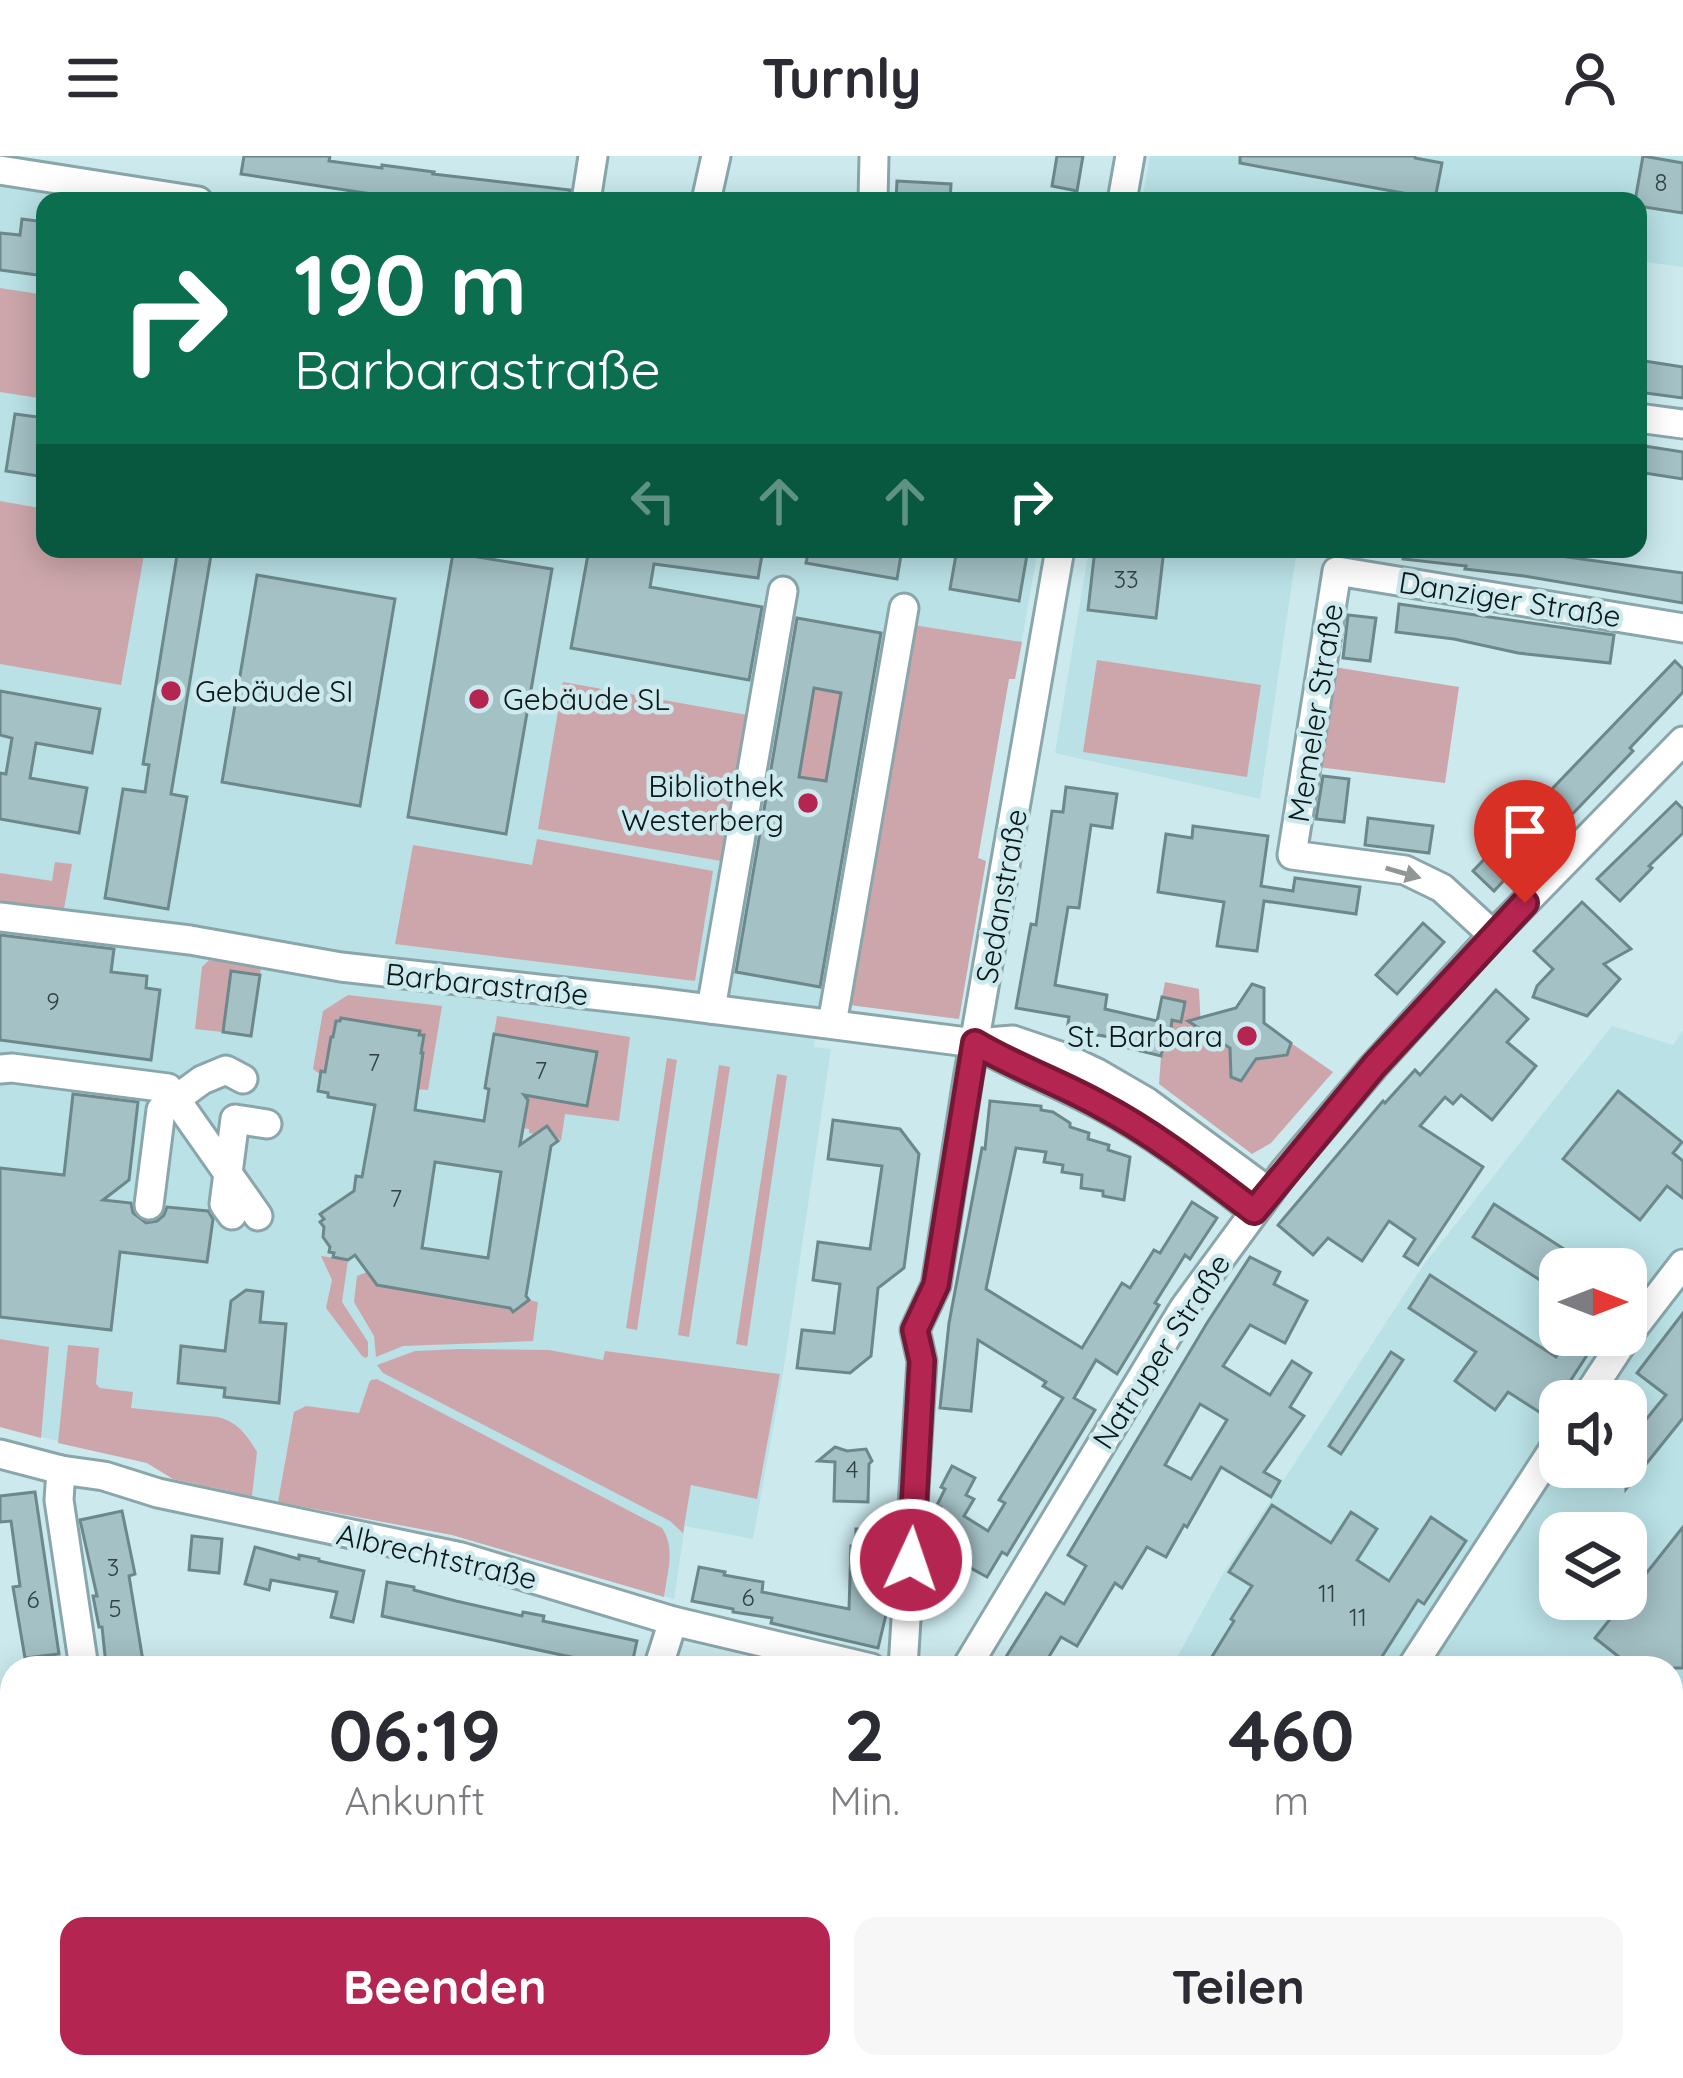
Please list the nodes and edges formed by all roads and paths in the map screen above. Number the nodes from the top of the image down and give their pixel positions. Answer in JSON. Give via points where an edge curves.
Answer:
{"nodes":[{"id":1,"x":593,"y":156,"type":"edge"},
{"id":2,"x":716,"y":156,"type":"edge"},
{"id":3,"x":874,"y":156,"type":"edge"},
{"id":4,"x":1130,"y":156,"type":"edge"},
{"id":5,"x":0,"y":170,"type":"edge"},
{"id":6,"x":141,"y":192,"type":"edge"},
{"id":7,"x":587,"y":192,"type":"edge"},
{"id":8,"x":708,"y":192,"type":"edge"},
{"id":9,"x":874,"y":192,"type":"edge"},
{"id":10,"x":1124,"y":192,"type":"edge"},
{"id":11,"x":1647,"y":419,"type":"edge"},
{"id":12,"x":1683,"y":424,"type":"edge"},
{"id":13,"x":1058,"y":558,"type":"edge"},
{"id":14,"x":1337,"y":571,"type":"joint"},
{"id":15,"x":784,"y":591,"type":"dead end"},
{"id":16,"x":904,"y":608,"type":"dead end"},
{"id":17,"x":1683,"y":628,"type":"edge"},
{"id":18,"x":1683,"y":741,"type":"edge"},
{"id":19,"x":0,"y":917,"type":"edge"},
{"id":20,"x":1493,"y":935,"type":"junction"},
{"id":21,"x":711,"y":1009,"type":"junction"},
{"id":22,"x":832,"y":1024,"type":"junction"},
{"id":23,"x":975,"y":1043,"type":"junction"},
{"id":24,"x":0,"y":1069,"type":"edge"},
{"id":25,"x":243,"y":1079,"type":"dead end"},
{"id":26,"x":202,"y":1080,"type":"junction"},
{"id":27,"x":176,"y":1099,"type":"junction"},
{"id":28,"x":236,"y":1119,"type":"junction"},
{"id":29,"x":266,"y":1128,"type":"dead end"},
{"id":30,"x":241,"y":1173,"type":"junction"},
{"id":31,"x":1262,"y":1201,"type":"junction"},
{"id":32,"x":149,"y":1205,"type":"dead end"},
{"id":33,"x":245,"y":1216,"type":"dead end"},
{"id":34,"x":1683,"y":1264,"type":"edge"},
{"id":35,"x":1598,"y":1380,"type":"edge"},
{"id":36,"x":0,"y":1454,"type":"edge"},
{"id":37,"x":61,"y":1470,"type":"junction"},
{"id":38,"x":1539,"y":1470,"type":"edge"},
{"id":39,"x":674,"y":1621,"type":"junction"},
{"id":40,"x":82,"y":1656,"type":"edge"},
{"id":41,"x":662,"y":1656,"type":"edge"},
{"id":42,"x":821,"y":1656,"type":"edge"},
{"id":43,"x":904,"y":1656,"type":"edge"},
{"id":44,"x":973,"y":1656,"type":"edge"},
{"id":45,"x":1419,"y":1656,"type":"edge"}],
"edges":[{"from":1,"to":7,"type":"street"},
{"from":2,"to":8,"type":"street"},
{"from":3,"to":9,"type":"street"},
{"from":4,"to":10,"type":"street"},
{"from":5,"to":6,"type":"street"},
{"from":11,"to":12,"type":"street"},
{"from":13,"to":23,"type":"street","name":"Sedanstraße"},
{"from":14,"to":17,"type":"street","name":"Danziger Straße"},
{"from":14,"to":20,"type":"street","name":"Memeler Straße","one_way":true,"via":[[1292,855],[1405,870],[1442,888]]},
{"from":15,"to":21,"type":"street"},
{"from":16,"to":22,"type":"street"},
{"from":18,"to":20,"type":"street","name":"Natruper Straße"},
{"from":19,"to":21,"type":"street","name":"Barbarastraße"},
{"from":20,"to":31,"type":"street","name":"Natruper Straße"},
{"from":21,"to":22,"type":"street","name":"Barbarastraße"},
{"from":22,"to":23,"type":"street","name":"Barbarastraße"},
{"from":23,"to":31,"type":"street","name":"Barbarastraße","via":[[1013,1040],[1097,1073],[1162,1112]]},
{"from":23,"to":43,"type":"street","name":"Sedanstraße","via":[[936,1285],[915,1330],[922,1361]]},
{"from":24,"to":27,"type":"street","via":[[153,1085]]},
{"from":25,"to":26,"type":"street","via":[[226,1070]]},
{"from":26,"to":27,"type":"street"},
{"from":26,"to":28,"type":"street"},
{"from":27,"to":30,"type":"street"},
{"from":27,"to":32,"type":"street","via":[[160,1110]]},
{"from":28,"to":29,"type":"street","via":[[245,1130]]},
{"from":28,"to":30,"type":"street"},
{"from":30,"to":33,"type":"street"},
{"from":31,"to":44,"type":"street","name":"Natruper Straße","via":[[1172,1328]]},
{"from":34,"to":35,"type":"street"},
{"from":36,"to":37,"type":"street","name":"Albrechtstraße"},
{"from":37,"to":39,"type":"street","name":"Albrechtstraße","via":[[461,1557]]},
{"from":37,"to":40,"type":"street"},
{"from":38,"to":45,"type":"street"},
{"from":39,"to":41,"type":"street"},
{"from":39,"to":42,"type":"street","name":"Albrechtstraße"}]}
